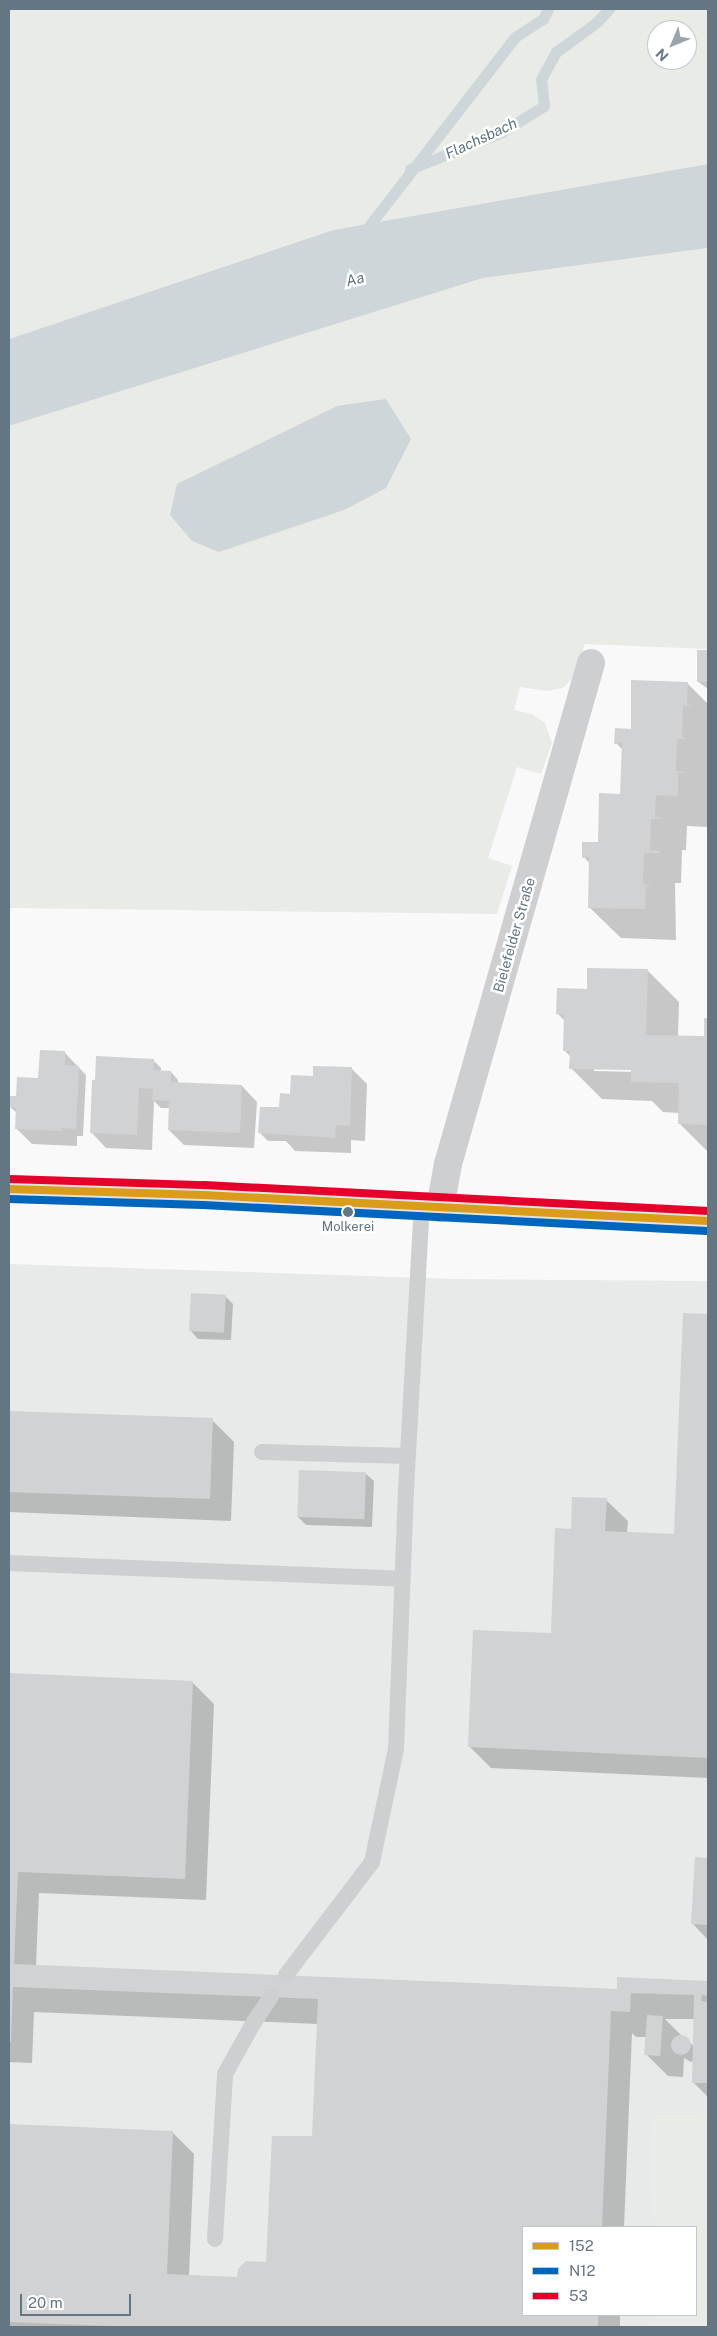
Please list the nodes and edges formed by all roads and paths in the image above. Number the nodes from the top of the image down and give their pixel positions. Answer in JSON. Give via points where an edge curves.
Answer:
{"nodes":[{"id":1,"x":592,"y":663,"type":"dead end"},
{"id":2,"x":9,"y":1189,"type":"edge"},
{"id":3,"x":431,"y":1207,"type":"junction"},
{"id":4,"x":708,"y":1221,"type":"edge"},
{"id":5,"x":262,"y":1452,"type":"dead end"},
{"id":6,"x":408,"y":1456,"type":"junction"},
{"id":7,"x":9,"y":1562,"type":"edge"},
{"id":8,"x":402,"y":1579,"type":"junction"},
{"id":9,"x":286,"y":1975,"type":"dead end"},
{"id":10,"x":271,"y":1997,"type":"dead end"},
{"id":11,"x":216,"y":2238,"type":"dead end"}],
"edges":[{"from":1,"to":3,"type":"street","name":"Bielefelder Straße","via":[[448,1164]]},
{"from":2,"to":3,"type":"street"},
{"from":3,"to":4,"type":"street"},
{"from":3,"to":6,"type":"lane"},
{"from":5,"to":6,"type":"lane"},
{"from":6,"to":8,"type":"lane"},
{"from":7,"to":8,"type":"lane"},
{"from":8,"to":9,"type":"lane","via":[[396,1750],[372,1862]]},
{"from":10,"to":11,"type":"lane","via":[[225,2074]]}]}
